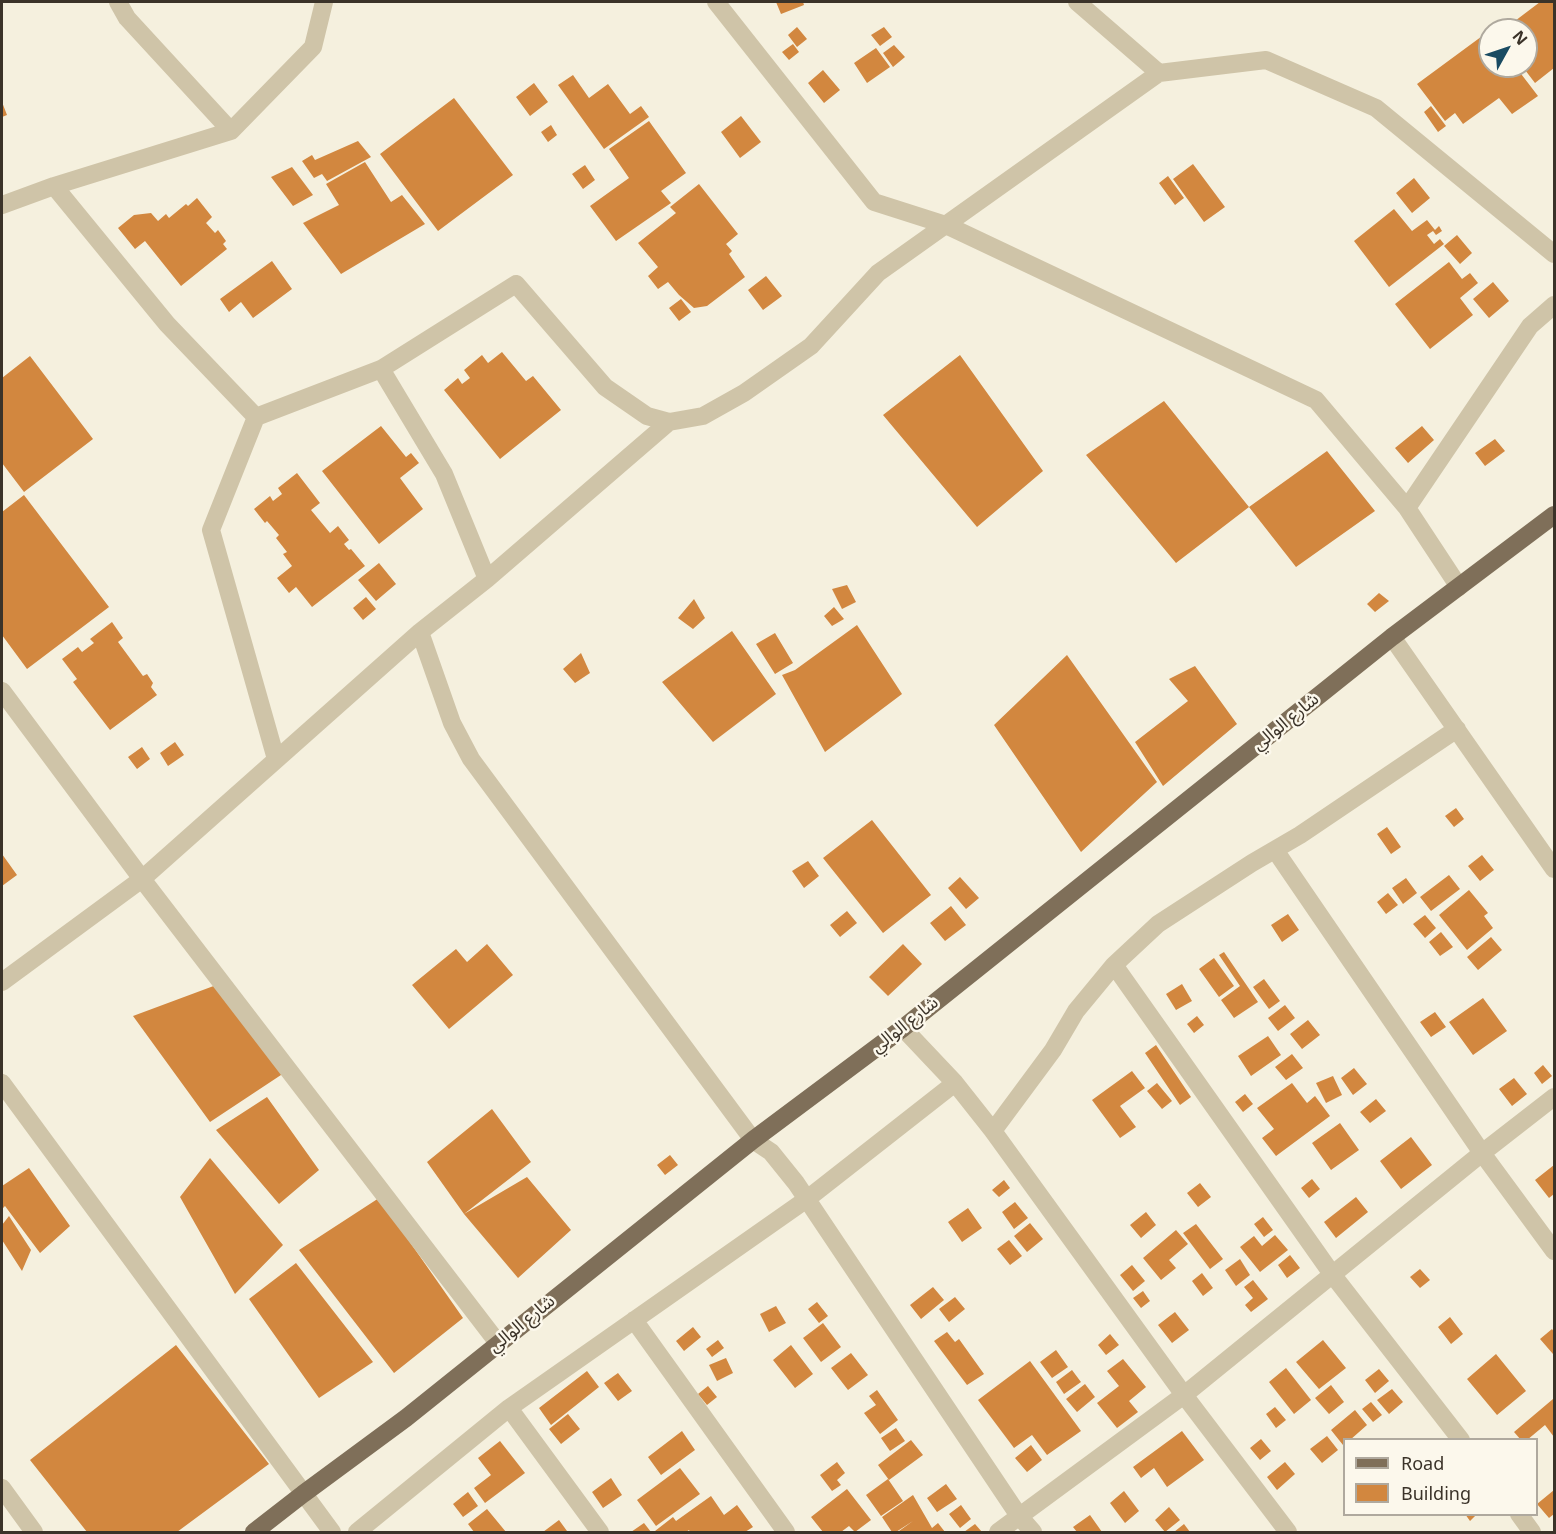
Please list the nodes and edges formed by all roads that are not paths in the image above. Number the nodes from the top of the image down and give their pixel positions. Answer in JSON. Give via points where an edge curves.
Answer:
{"nodes":[{"id":1,"x":118,"y":2,"type":"edge"},
{"id":2,"x":324,"y":2,"type":"edge"},
{"id":3,"x":716,"y":2,"type":"edge"},
{"id":4,"x":1077,"y":2,"type":"edge"},
{"id":5,"x":1159,"y":73,"type":"junction"},
{"id":6,"x":231,"y":130,"type":"junction"},
{"id":7,"x":54,"y":186,"type":"junction"},
{"id":8,"x":2,"y":204,"type":"edge"},
{"id":9,"x":946,"y":225,"type":"junction"},
{"id":10,"x":1554,"y":254,"type":"edge"},
{"id":11,"x":1554,"y":305,"type":"edge"},
{"id":12,"x":381,"y":369,"type":"junction"},
{"id":13,"x":256,"y":417,"type":"junction"},
{"id":14,"x":669,"y":422,"type":"junction"},
{"id":15,"x":1407,"y":508,"type":"junction"},
{"id":16,"x":1554,"y":515,"type":"edge"},
{"id":17,"x":487,"y":579,"type":"junction"},
{"id":18,"x":1459,"y":587,"type":"junction"},
{"id":19,"x":420,"y":632,"type":"junction"},
{"id":20,"x":1392,"y":637,"type":"junction"},
{"id":21,"x":2,"y":691,"type":"edge"},
{"id":22,"x":1457,"y":729,"type":"junction"},
{"id":23,"x":276,"y":759,"type":"junction"},
{"id":24,"x":1275,"y":850,"type":"junction"},
{"id":25,"x":1554,"y":869,"type":"edge"},
{"id":26,"x":142,"y":879,"type":"junction"},
{"id":27,"x":1114,"y":964,"type":"junction"},
{"id":28,"x":2,"y":982,"type":"edge"},
{"id":29,"x":903,"y":1028,"type":"junction"},
{"id":30,"x":2,"y":1083,"type":"edge"},
{"id":31,"x":955,"y":1083,"type":"junction"},
{"id":32,"x":1554,"y":1097,"type":"edge"},
{"id":33,"x":993,"y":1131,"type":"junction"},
{"id":34,"x":753,"y":1140,"type":"junction"},
{"id":35,"x":1482,"y":1153,"type":"junction"},
{"id":36,"x":807,"y":1199,"type":"junction"},
{"id":37,"x":1554,"y":1251,"type":"edge"},
{"id":38,"x":1332,"y":1274,"type":"junction"},
{"id":39,"x":634,"y":1320,"type":"junction"},
{"id":40,"x":498,"y":1343,"type":"junction"},
{"id":41,"x":1184,"y":1395,"type":"junction"},
{"id":42,"x":509,"y":1408,"type":"junction"},
{"id":43,"x":1459,"y":1438,"type":"edge"},
{"id":44,"x":2,"y":1488,"type":"edge"},
{"id":45,"x":303,"y":1494,"type":"junction"},
{"id":46,"x":1019,"y":1516,"type":"junction"},
{"id":47,"x":1520,"y":1516,"type":"edge"},
{"id":48,"x":34,"y":1533,"type":"edge"},
{"id":49,"x":254,"y":1533,"type":"edge"},
{"id":50,"x":332,"y":1533,"type":"edge"},
{"id":51,"x":357,"y":1533,"type":"edge"},
{"id":52,"x":600,"y":1533,"type":"edge"},
{"id":53,"x":786,"y":1533,"type":"edge"},
{"id":54,"x":998,"y":1533,"type":"edge"},
{"id":55,"x":1033,"y":1533,"type":"edge"},
{"id":56,"x":1288,"y":1533,"type":"edge"},
{"id":57,"x":1532,"y":1533,"type":"edge"}],
"edges":[{"from":1,"to":6,"type":"street","via":[[127,18]]},
{"from":2,"to":6,"type":"street","via":[[313,47]]},
{"from":3,"to":9,"type":"street","via":[[874,202]]},
{"from":4,"to":5,"type":"street"},
{"from":5,"to":9,"type":"street"},
{"from":5,"to":10,"type":"street","via":[[1266,60],[1376,108]]},
{"from":6,"to":7,"type":"street"},
{"from":7,"to":8,"type":"street"},
{"from":7,"to":13,"type":"street","via":[[167,324]]},
{"from":9,"to":14,"type":"street","via":[[878,273],[811,346],[703,416]]},
{"from":9,"to":15,"type":"street","via":[[1316,400]]},
{"from":11,"to":15,"type":"street","via":[[1530,327]]},
{"from":12,"to":13,"type":"street"},
{"from":12,"to":14,"type":"street","via":[[516,284],[604,387],[647,416]]},
{"from":12,"to":17,"type":"street","via":[[444,474]]},
{"from":13,"to":23,"type":"street","via":[[211,530]]},
{"from":14,"to":17,"type":"street"},
{"from":15,"to":18,"type":"street"},
{"from":16,"to":18,"type":"main road","name":"شارع الوالي"},
{"from":17,"to":19,"type":"street"},
{"from":18,"to":20,"type":"main road","name":"شارع الوالي"},
{"from":19,"to":23,"type":"street"},
{"from":19,"to":34,"type":"street","via":[[452,723],[471,759]]},
{"from":20,"to":22,"type":"street"},
{"from":20,"to":29,"type":"main road","name":"شارع الوالي"},
{"from":21,"to":26,"type":"street"},
{"from":22,"to":24,"type":"street"},
{"from":22,"to":25,"type":"street"},
{"from":23,"to":26,"type":"street"},
{"from":24,"to":27,"type":"street","via":[[1158,924]]},
{"from":24,"to":35,"type":"street"},
{"from":26,"to":28,"type":"street"},
{"from":26,"to":40,"type":"street"},
{"from":27,"to":33,"type":"street","via":[[1076,1011],[1053,1050]]},
{"from":27,"to":38,"type":"street"},
{"from":29,"to":31,"type":"street"},
{"from":29,"to":34,"type":"main road","name":"شارع الوالي"},
{"from":30,"to":45,"type":"street"},
{"from":31,"to":33,"type":"street"},
{"from":31,"to":36,"type":"street"},
{"from":32,"to":35,"type":"street"},
{"from":33,"to":41,"type":"street"},
{"from":34,"to":36,"type":"street","via":[[771,1152]]},
{"from":34,"to":40,"type":"main road","name":"شارع الوالي"},
{"from":35,"to":37,"type":"street"},
{"from":35,"to":38,"type":"street"},
{"from":36,"to":39,"type":"street"},
{"from":36,"to":46,"type":"street"},
{"from":38,"to":41,"type":"street"},
{"from":38,"to":43,"type":"street"},
{"from":39,"to":42,"type":"street"},
{"from":39,"to":53,"type":"street"},
{"from":40,"to":45,"type":"main road","name":"شارع الوالي"},
{"from":41,"to":46,"type":"street"},
{"from":41,"to":56,"type":"street"},
{"from":42,"to":51,"type":"street"},
{"from":42,"to":52,"type":"street"},
{"from":44,"to":48,"type":"street"},
{"from":45,"to":49,"type":"main road","name":"شارع الوالي"},
{"from":45,"to":50,"type":"street"},
{"from":46,"to":54,"type":"street"},
{"from":46,"to":55,"type":"street"},
{"from":47,"to":57,"type":"street"}]}
